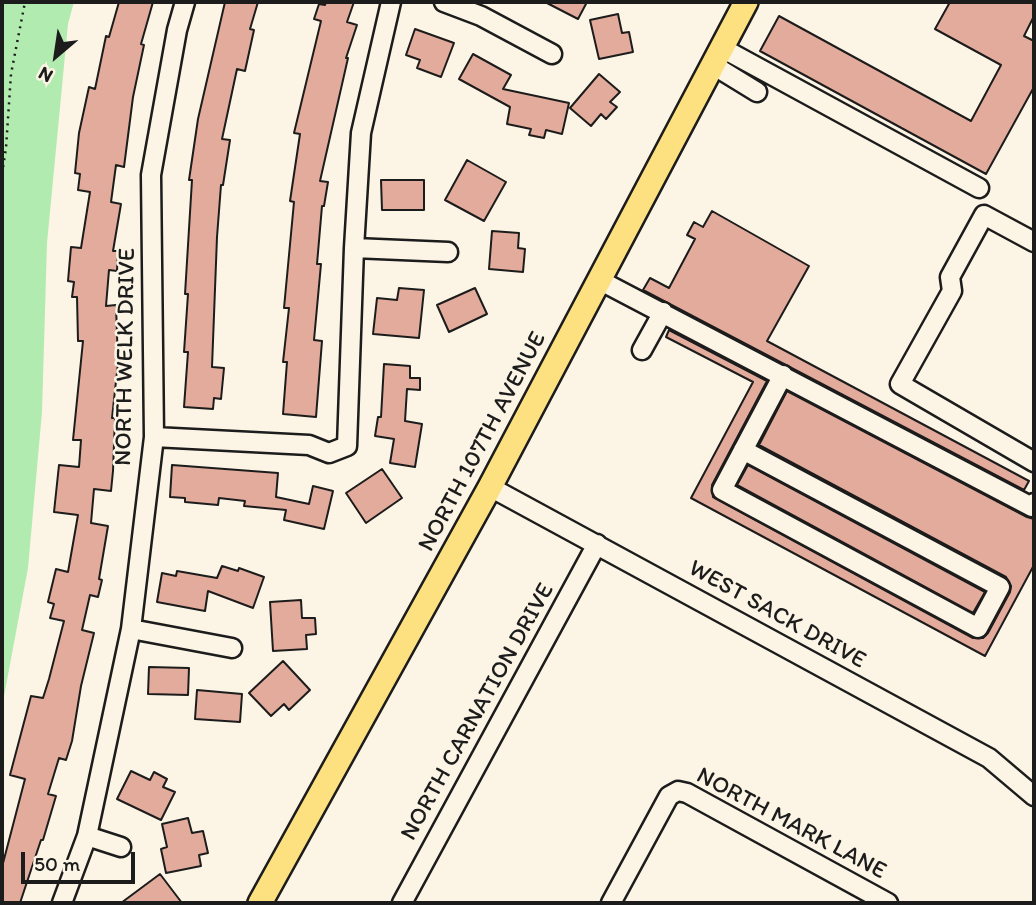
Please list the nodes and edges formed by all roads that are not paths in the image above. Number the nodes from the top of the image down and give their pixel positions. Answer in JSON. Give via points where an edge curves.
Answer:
{"nodes":[{"id":1,"x":185,"y":2,"type":"edge"},
{"id":2,"x":391,"y":2,"type":"edge"},
{"id":3,"x":444,"y":2,"type":"edge"},
{"id":4,"x":746,"y":2,"type":"edge"},
{"id":5,"x":552,"y":54,"type":"dead end"},
{"id":6,"x":718,"y":57,"type":"junction"},
{"id":7,"x":757,"y":92,"type":"dead end"},
{"id":8,"x":979,"y":188,"type":"dead end"},
{"id":9,"x":1034,"y":242,"type":"edge"},
{"id":10,"x":354,"y":248,"type":"junction"},
{"id":11,"x":448,"y":252,"type":"dead end"},
{"id":12,"x":600,"y":280,"type":"junction"},
{"id":13,"x":663,"y":312,"type":"junction"},
{"id":14,"x":642,"y":349,"type":"dead end"},
{"id":15,"x":783,"y":375,"type":"junction"},
{"id":16,"x":154,"y":437,"type":"junction"},
{"id":17,"x":743,"y":450,"type":"junction"},
{"id":18,"x":1034,"y":462,"type":"edge"},
{"id":19,"x":490,"y":486,"type":"junction"},
{"id":20,"x":1034,"y":503,"type":"edge"},
{"id":21,"x":597,"y":544,"type":"junction"},
{"id":22,"x":131,"y":629,"type":"junction"},
{"id":23,"x":232,"y":648,"type":"dead end"},
{"id":24,"x":1034,"y":796,"type":"edge"},
{"id":25,"x":87,"y":836,"type":"junction"},
{"id":26,"x":121,"y":847,"type":"dead end"},
{"id":27,"x":62,"y":903,"type":"edge"},
{"id":28,"x":260,"y":903,"type":"edge"},
{"id":29,"x":402,"y":903,"type":"edge"},
{"id":30,"x":611,"y":903,"type":"edge"},
{"id":31,"x":888,"y":903,"type":"edge"}],
"edges":[{"from":1,"to":16,"type":"street","name":"NORTH WELK DRIVE","via":[[152,175]]},
{"from":2,"to":10,"type":"street","via":[[361,133]]},
{"from":3,"to":5,"type":"street"},
{"from":4,"to":6,"type":"main road","name":"NORTH 107TH AVENUE"},
{"from":6,"to":7,"type":"street"},
{"from":6,"to":8,"type":"street"},
{"from":6,"to":12,"type":"main road","name":"NORTH 107TH AVENUE"},
{"from":9,"to":18,"type":"street","via":[[984,215],[950,277],[952,291],[900,384]]},
{"from":10,"to":11,"type":"street"},
{"from":10,"to":16,"type":"street","via":[[347,446],[329,453],[309,445]]},
{"from":12,"to":13,"type":"street"},
{"from":12,"to":19,"type":"main road","name":"NORTH 107TH AVENUE"},
{"from":13,"to":14,"type":"street"},
{"from":13,"to":15,"type":"street"},
{"from":15,"to":17,"type":"street"},
{"from":15,"to":20,"type":"street","via":[[1032,507]]},
{"from":16,"to":22,"type":"street","name":"NORTH WELK DRIVE"},
{"from":17,"to":17,"type":"street","via":[[722,490],[978,628],[1000,587]]},
{"from":19,"to":21,"type":"street","name":"WEST SACK DRIVE"},
{"from":19,"to":28,"type":"main road","name":"NORTH 107TH AVENUE"},
{"from":21,"to":24,"type":"street","name":"WEST SACK DRIVE","via":[[989,758]]},
{"from":21,"to":29,"type":"street","name":"NORTH CARNATION DRIVE"},
{"from":22,"to":23,"type":"street"},
{"from":22,"to":25,"type":"street","name":"NORTH WELK DRIVE"},
{"from":25,"to":26,"type":"street"},
{"from":25,"to":27,"type":"street","name":"NORTH WELK DRIVE"},
{"from":30,"to":31,"type":"street","name":"NORTH MARK LANE","via":[[669,796],[678,791]]}]}
